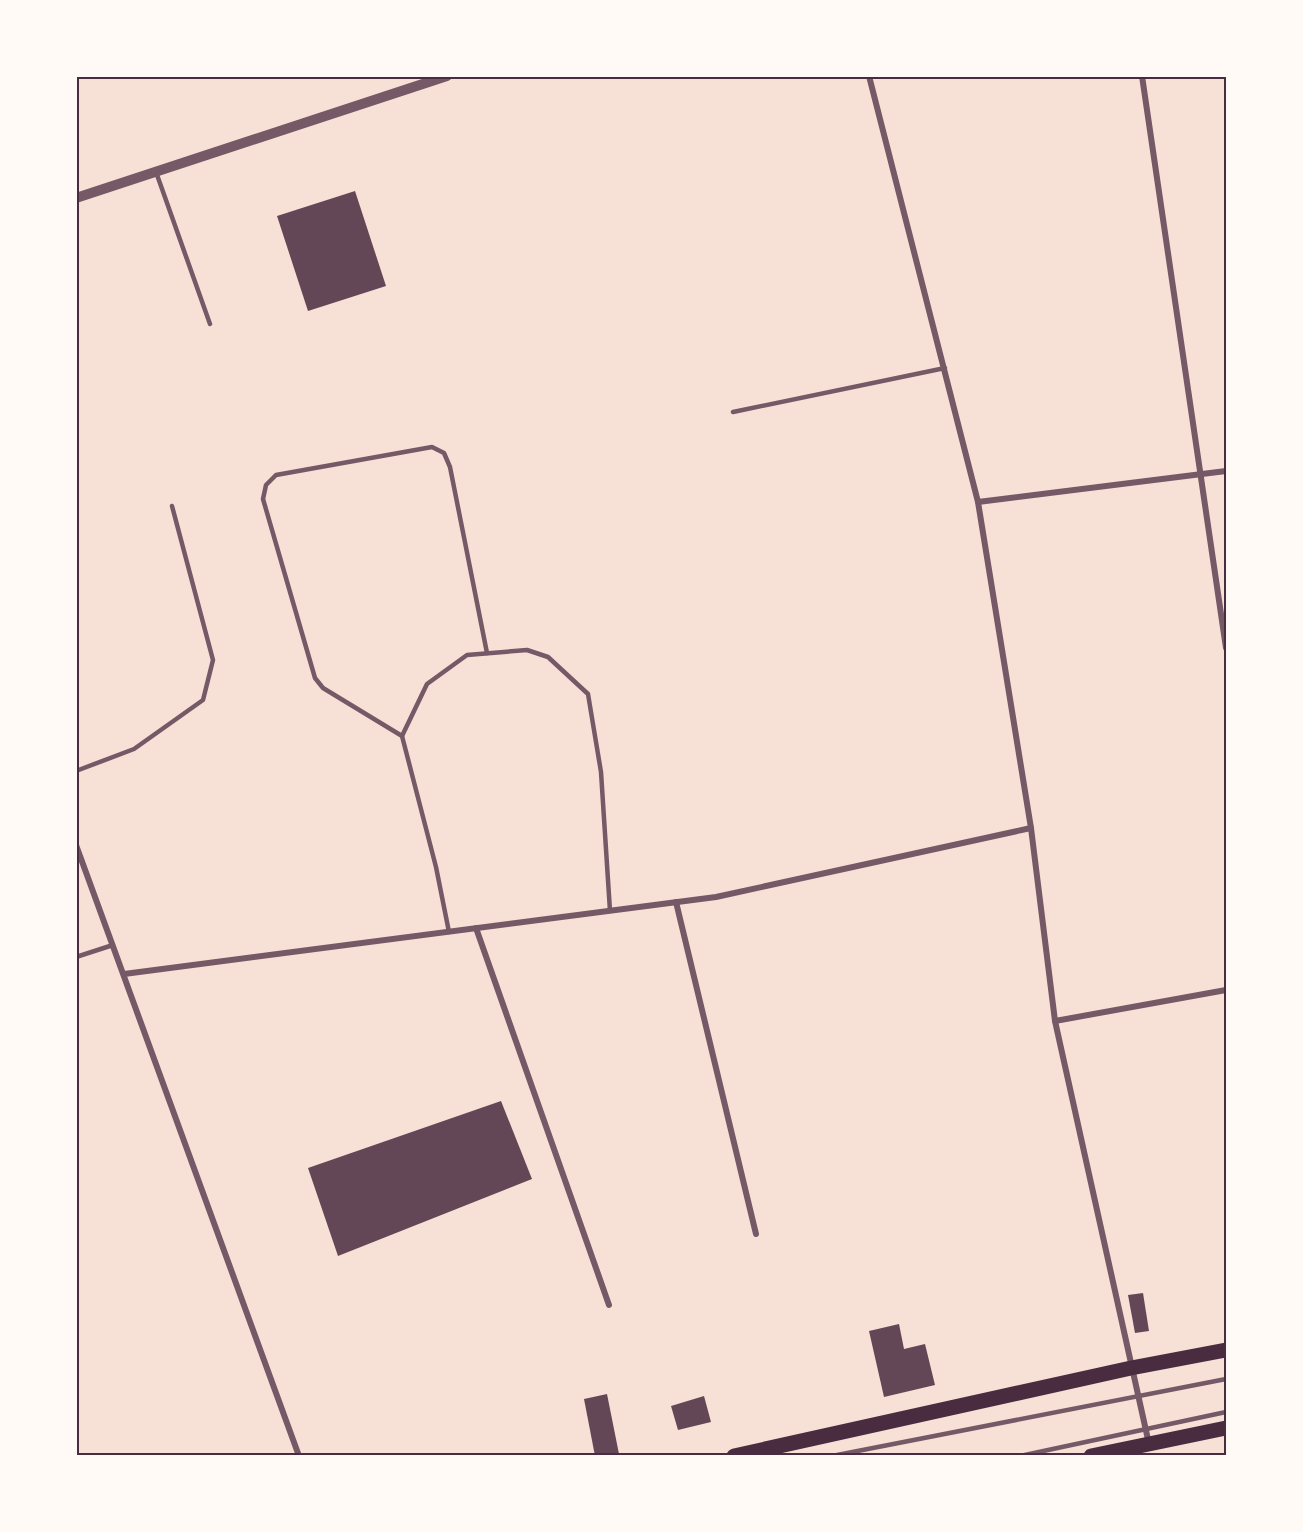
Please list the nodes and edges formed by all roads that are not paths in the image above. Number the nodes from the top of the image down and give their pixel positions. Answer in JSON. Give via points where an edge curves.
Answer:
{"nodes":[{"id":1,"x":447,"y":76,"type":"edge"},
{"id":2,"x":870,"y":76,"type":"edge"},
{"id":3,"x":1143,"y":76,"type":"edge"},
{"id":4,"x":156,"y":172,"type":"junction"},
{"id":5,"x":76,"y":198,"type":"edge"},
{"id":6,"x":210,"y":324,"type":"dead end"},
{"id":7,"x":945,"y":368,"type":"junction"},
{"id":8,"x":733,"y":412,"type":"dead end"},
{"id":9,"x":1227,"y":471,"type":"edge"},
{"id":10,"x":1201,"y":475,"type":"junction"},
{"id":11,"x":978,"y":502,"type":"junction"},
{"id":12,"x":172,"y":506,"type":"dead end"},
{"id":13,"x":1227,"y":648,"type":"edge"},
{"id":14,"x":487,"y":653,"type":"junction"},
{"id":15,"x":402,"y":736,"type":"junction"},
{"id":16,"x":76,"y":771,"type":"edge"},
{"id":17,"x":1031,"y":828,"type":"junction"},
{"id":18,"x":76,"y":845,"type":"edge"},
{"id":19,"x":676,"y":902,"type":"junction"},
{"id":20,"x":610,"y":911,"type":"junction"},
{"id":21,"x":476,"y":928,"type":"junction"},
{"id":22,"x":449,"y":932,"type":"junction"},
{"id":23,"x":113,"y":945,"type":"junction"},
{"id":24,"x":76,"y":957,"type":"edge"},
{"id":25,"x":124,"y":974,"type":"junction"},
{"id":26,"x":1227,"y":990,"type":"edge"},
{"id":27,"x":1055,"y":1020,"type":"junction"},
{"id":28,"x":756,"y":1234,"type":"dead end"},
{"id":29,"x":609,"y":1305,"type":"dead end"},
{"id":30,"x":1227,"y":1350,"type":"edge"},
{"id":31,"x":1131,"y":1368,"type":"junction"},
{"id":32,"x":1227,"y":1379,"type":"edge"},
{"id":33,"x":1138,"y":1396,"type":"junction"},
{"id":34,"x":1227,"y":1412,"type":"edge"},
{"id":35,"x":1227,"y":1428,"type":"edge"},
{"id":36,"x":1147,"y":1436,"type":"junction"},
{"id":37,"x":298,"y":1455,"type":"edge"},
{"id":38,"x":734,"y":1455,"type":"edge"},
{"id":39,"x":832,"y":1455,"type":"edge"},
{"id":40,"x":1020,"y":1455,"type":"edge"},
{"id":41,"x":1091,"y":1455,"type":"edge"}],
"edges":[{"from":1,"to":4,"type":"street"},
{"from":2,"to":7,"type":"street"},
{"from":3,"to":10,"type":"street"},
{"from":4,"to":5,"type":"street"},
{"from":4,"to":6,"type":"lane"},
{"from":7,"to":8,"type":"lane"},
{"from":7,"to":11,"type":"street"},
{"from":9,"to":10,"type":"street"},
{"from":10,"to":11,"type":"street"},
{"from":10,"to":13,"type":"street"},
{"from":11,"to":17,"type":"street"},
{"from":12,"to":16,"type":"lane","via":[[213,660],[203,700],[134,749]]},
{"from":14,"to":15,"type":"lane","via":[[467,655],[427,684]]},
{"from":14,"to":15,"type":"lane","via":[[444,453],[432,447],[276,475],[266,485],[263,499],[315,678],[323,688]]},
{"from":14,"to":20,"type":"lane","via":[[527,650],[548,657],[588,694],[601,772]]},
{"from":15,"to":22,"type":"lane"},
{"from":17,"to":19,"type":"street","via":[[716,897]]},
{"from":17,"to":27,"type":"street"},
{"from":18,"to":23,"type":"street"},
{"from":19,"to":20,"type":"street"},
{"from":19,"to":28,"type":"street"},
{"from":20,"to":21,"type":"street"},
{"from":21,"to":22,"type":"street"},
{"from":21,"to":29,"type":"street"},
{"from":22,"to":25,"type":"street"},
{"from":23,"to":24,"type":"lane"},
{"from":23,"to":25,"type":"street"},
{"from":25,"to":37,"type":"street"},
{"from":26,"to":27,"type":"street"},
{"from":27,"to":31,"type":"street"},
{"from":30,"to":31,"type":"main road"},
{"from":31,"to":33,"type":"street"},
{"from":31,"to":38,"type":"main road"},
{"from":32,"to":33,"type":"lane"},
{"from":33,"to":36,"type":"street"},
{"from":33,"to":39,"type":"lane"},
{"from":34,"to":36,"type":"lane"},
{"from":35,"to":36,"type":"main road"},
{"from":36,"to":40,"type":"lane"},
{"from":36,"to":41,"type":"main road"}]}
